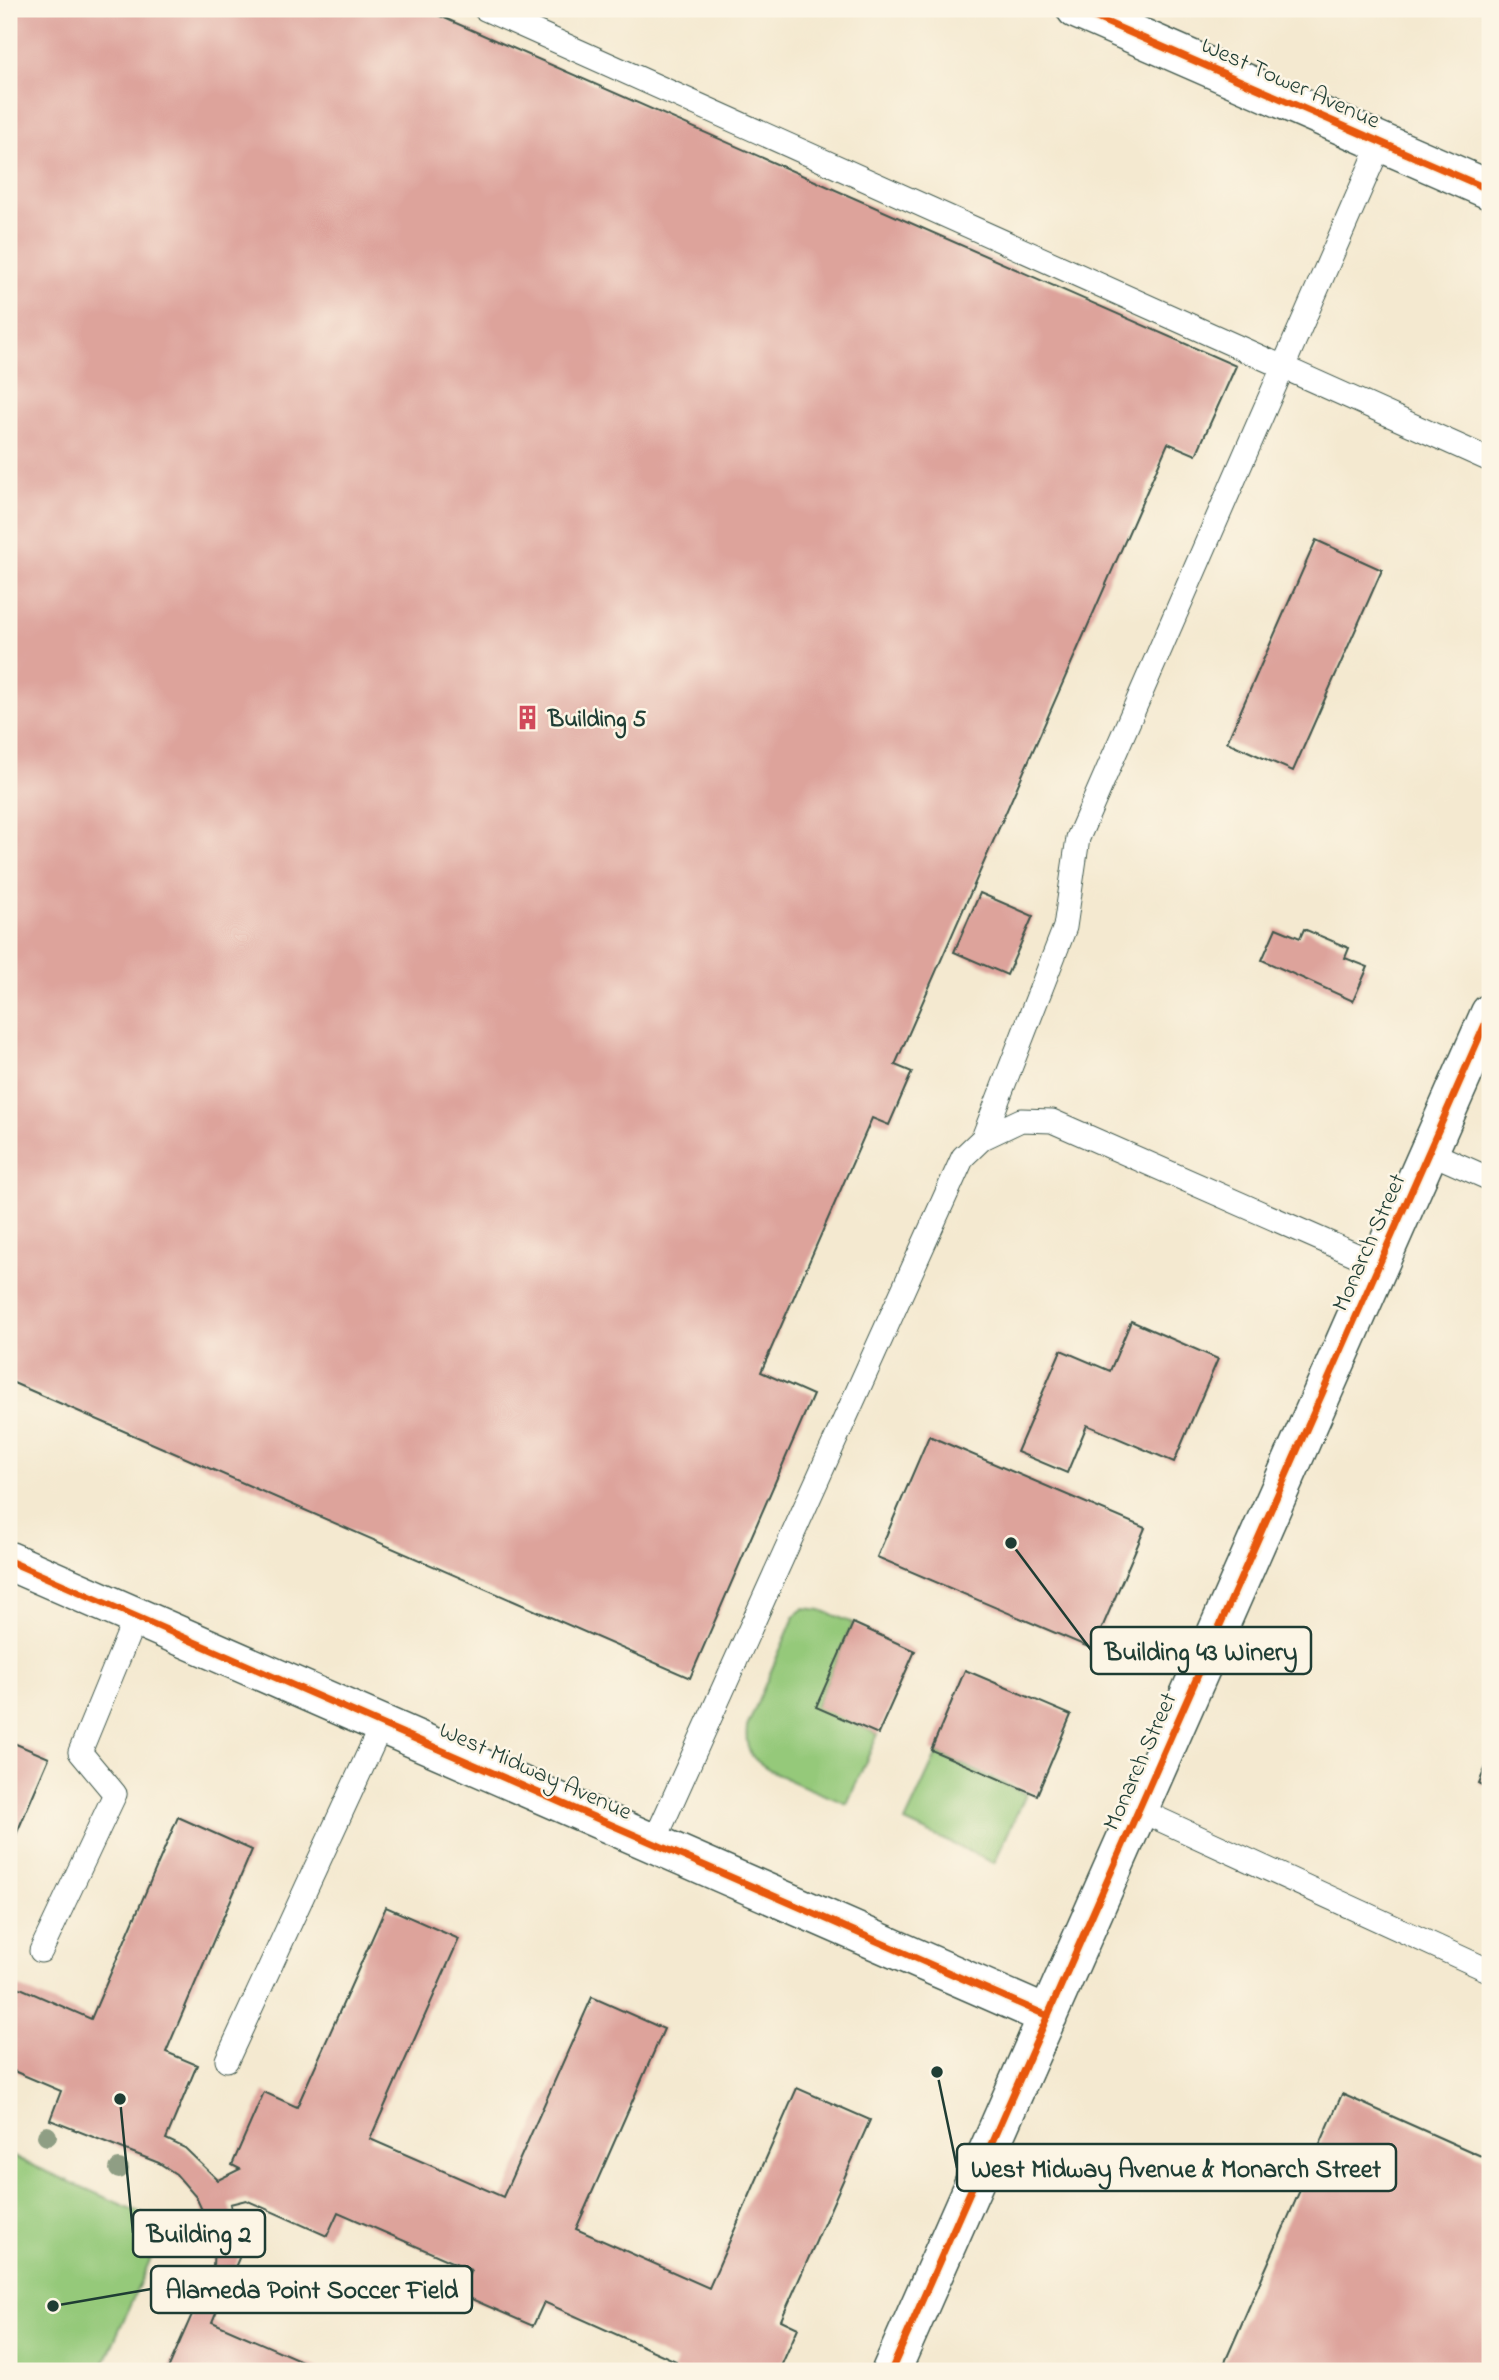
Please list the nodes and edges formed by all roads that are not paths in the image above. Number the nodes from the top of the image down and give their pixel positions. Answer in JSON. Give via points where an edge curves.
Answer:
{"nodes":[{"id":1,"x":485,"y":9,"type":"edge"},
{"id":2,"x":1076,"y":9,"type":"edge"},
{"id":3,"x":1381,"y":142,"type":"junction"},
{"id":4,"x":1490,"y":190,"type":"edge"},
{"id":5,"x":1284,"y":367,"type":"junction"},
{"id":6,"x":1490,"y":460,"type":"edge"},
{"id":7,"x":1490,"y":1013,"type":"edge"},
{"id":8,"x":983,"y":1138,"type":"junction"},
{"id":9,"x":1429,"y":1152,"type":"junction"},
{"id":10,"x":1490,"y":1179,"type":"edge"},
{"id":11,"x":1379,"y":1265,"type":"junction"},
{"id":12,"x":9,"y":1561,"type":"edge"},
{"id":13,"x":136,"y":1616,"type":"junction"},
{"id":14,"x":382,"y":1724,"type":"junction"},
{"id":15,"x":1139,"y":1810,"type":"junction"},
{"id":16,"x":654,"y":1842,"type":"junction"},
{"id":17,"x":41,"y":1951,"type":"dead end"},
{"id":18,"x":1490,"y":1970,"type":"edge"},
{"id":19,"x":1048,"y":2016,"type":"junction"},
{"id":20,"x":227,"y":2060,"type":"dead end"},
{"id":21,"x":891,"y":2371,"type":"edge"}],
"edges":[{"from":1,"to":5,"type":"lane"},
{"from":2,"to":3,"type":"street","name":"West Tower Avenue"},
{"from":3,"to":4,"type":"street","name":"West Tower Avenue"},
{"from":3,"to":5,"type":"lane"},
{"from":5,"to":6,"type":"lane"},
{"from":5,"to":8,"type":"lane","via":[[1078,838],[1065,927]]},
{"from":7,"to":9,"type":"street","name":"Monarch Street"},
{"from":8,"to":11,"type":"lane","via":[[1021,1120],[1052,1121]]},
{"from":8,"to":16,"type":"lane","via":[[963,1157]]},
{"from":9,"to":10,"type":"lane"},
{"from":9,"to":11,"type":"street","name":"Monarch Street"},
{"from":11,"to":15,"type":"street","name":"Monarch Street"},
{"from":12,"to":13,"type":"street","name":"West Midway Avenue"},
{"from":13,"to":14,"type":"street","name":"West Midway Avenue"},
{"from":13,"to":17,"type":"lane","via":[[80,1752],[116,1794]]},
{"from":14,"to":16,"type":"street","name":"West Midway Avenue"},
{"from":14,"to":20,"type":"lane"},
{"from":15,"to":18,"type":"lane"},
{"from":15,"to":19,"type":"street","name":"Monarch Street"},
{"from":16,"to":19,"type":"street","name":"West Midway Avenue"},
{"from":19,"to":21,"type":"street","name":"Monarch Street"}]}
